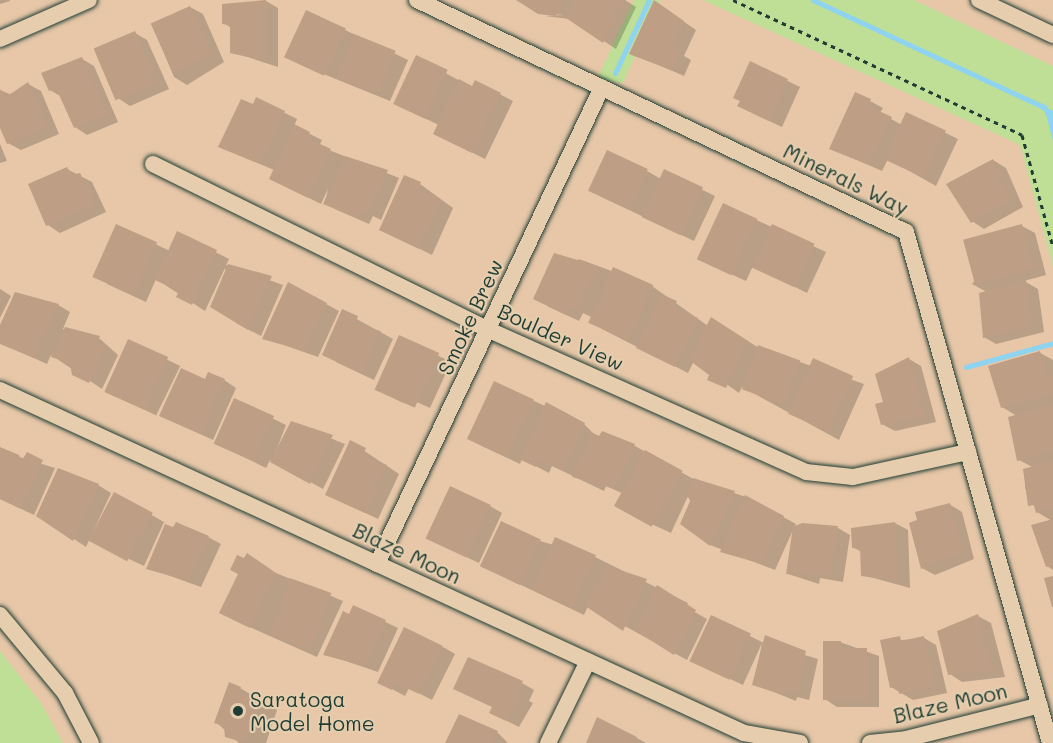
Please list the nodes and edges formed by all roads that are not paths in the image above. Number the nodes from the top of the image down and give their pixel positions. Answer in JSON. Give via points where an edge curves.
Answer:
{"nodes":[{"id":1,"x":89,"y":0,"type":"edge"},
{"id":2,"x":417,"y":0,"type":"edge"},
{"id":3,"x":979,"y":0,"type":"edge"},
{"id":4,"x":1053,"y":35,"type":"edge"},
{"id":5,"x":0,"y":39,"type":"edge"},
{"id":6,"x":602,"y":87,"type":"junction"},
{"id":7,"x":153,"y":164,"type":"dead end"},
{"id":8,"x":489,"y":330,"type":"junction"},
{"id":9,"x":0,"y":390,"type":"edge"},
{"id":10,"x":968,"y":452,"type":"junction"},
{"id":11,"x":377,"y":564,"type":"junction"},
{"id":12,"x":0,"y":615,"type":"edge"},
{"id":13,"x":588,"y":661,"type":"junction"},
{"id":14,"x":1040,"y":705,"type":"junction"},
{"id":15,"x":91,"y":743,"type":"edge"},
{"id":16,"x":548,"y":743,"type":"edge"},
{"id":17,"x":800,"y":743,"type":"edge"},
{"id":18,"x":870,"y":743,"type":"edge"},
{"id":19,"x":1050,"y":743,"type":"edge"}],
"edges":[{"from":1,"to":5,"type":"street"},
{"from":2,"to":6,"type":"street","name":"Minerals Way"},
{"from":3,"to":4,"type":"street"},
{"from":6,"to":8,"type":"street","name":"Smoke Brew"},
{"from":6,"to":10,"type":"street","name":"Minerals Way","via":[[906,232]]},
{"from":7,"to":8,"type":"street","name":"Boulder View"},
{"from":8,"to":10,"type":"street","name":"Boulder View","via":[[806,472],[853,477]]},
{"from":8,"to":11,"type":"street","name":"Smoke Brew"},
{"from":9,"to":11,"type":"street","name":"Blaze Moon"},
{"from":10,"to":14,"type":"street","name":"Minerals Way"},
{"from":11,"to":13,"type":"street","name":"Blaze Moon"},
{"from":12,"to":15,"type":"street","via":[[65,693]]},
{"from":13,"to":16,"type":"street"},
{"from":13,"to":17,"type":"street","name":"Blaze Moon","via":[[744,733]]},
{"from":14,"to":18,"type":"street","name":"Blaze Moon","via":[[906,739]]},
{"from":14,"to":19,"type":"street","name":"Minerals Way"}]}
